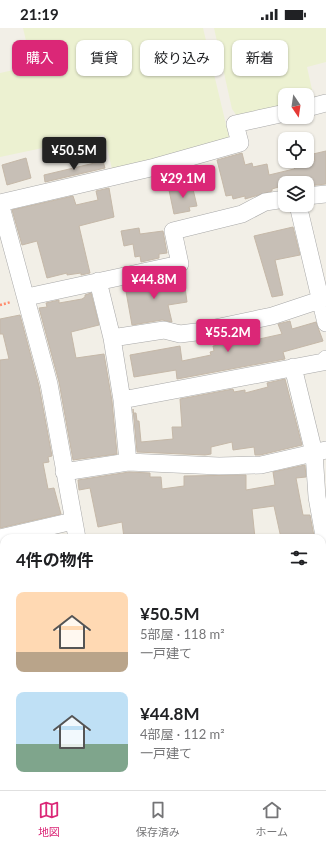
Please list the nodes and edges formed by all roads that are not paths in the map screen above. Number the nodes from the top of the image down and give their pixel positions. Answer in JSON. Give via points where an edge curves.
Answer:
{"nodes":[{"id":1,"x":326,"y":103,"type":"edge"},
{"id":2,"x":314,"y":106,"type":"edge"},
{"id":3,"x":278,"y":115,"type":"edge"},
{"id":4,"x":326,"y":194,"type":"edge"},
{"id":5,"x":314,"y":195,"type":"edge"},
{"id":6,"x":278,"y":201,"type":"edge"},
{"id":7,"x":0,"y":203,"type":"edge"},
{"id":8,"x":300,"y":212,"type":"edge"},
{"id":9,"x":98,"y":281,"type":"junction"},
{"id":10,"x":27,"y":298,"type":"junction"},
{"id":11,"x":320,"y":300,"type":"junction"},
{"id":12,"x":326,"y":322,"type":"edge"},
{"id":13,"x":112,"y":338,"type":"junction"},
{"id":14,"x":326,"y":359,"type":"edge"},
{"id":15,"x":293,"y":367,"type":"junction"},
{"id":16,"x":122,"y":400,"type":"junction"},
{"id":17,"x":320,"y":451,"type":"edge"},
{"id":18,"x":128,"y":462,"type":"junction"},
{"id":19,"x":64,"y":472,"type":"junction"},
{"id":20,"x":73,"y":521,"type":"junction"},
{"id":21,"x":17,"y":534,"type":"edge"},
{"id":22,"x":76,"y":534,"type":"edge"},
{"id":23,"x":324,"y":534,"type":"edge"}],
"edges":[{"from":1,"to":2,"type":"street"},
{"from":3,"to":7,"type":"street","via":[[235,124],[240,143],[155,167]]},
{"from":4,"to":5,"type":"street"},
{"from":6,"to":9,"type":"street","via":[[264,202],[242,214],[173,231],[180,264]]},
{"from":7,"to":10,"type":"street"},
{"from":8,"to":11,"type":"street"},
{"from":9,"to":10,"type":"street"},
{"from":9,"to":13,"type":"street"},
{"from":10,"to":19,"type":"street","via":[[49,384]]},
{"from":11,"to":12,"type":"street"},
{"from":11,"to":13,"type":"street","via":[[272,316],[196,332],[180,334],[164,330]]},
{"from":13,"to":16,"type":"street"},
{"from":14,"to":15,"type":"street","via":[[324,362]]},
{"from":15,"to":16,"type":"street"},
{"from":15,"to":17,"type":"street"},
{"from":16,"to":18,"type":"street"},
{"from":17,"to":18,"type":"street","via":[[261,465]]},
{"from":17,"to":23,"type":"street","via":[[317,497]]},
{"from":18,"to":19,"type":"street"},
{"from":19,"to":20,"type":"street"},
{"from":20,"to":21,"type":"street"},
{"from":20,"to":22,"type":"street"}]}
